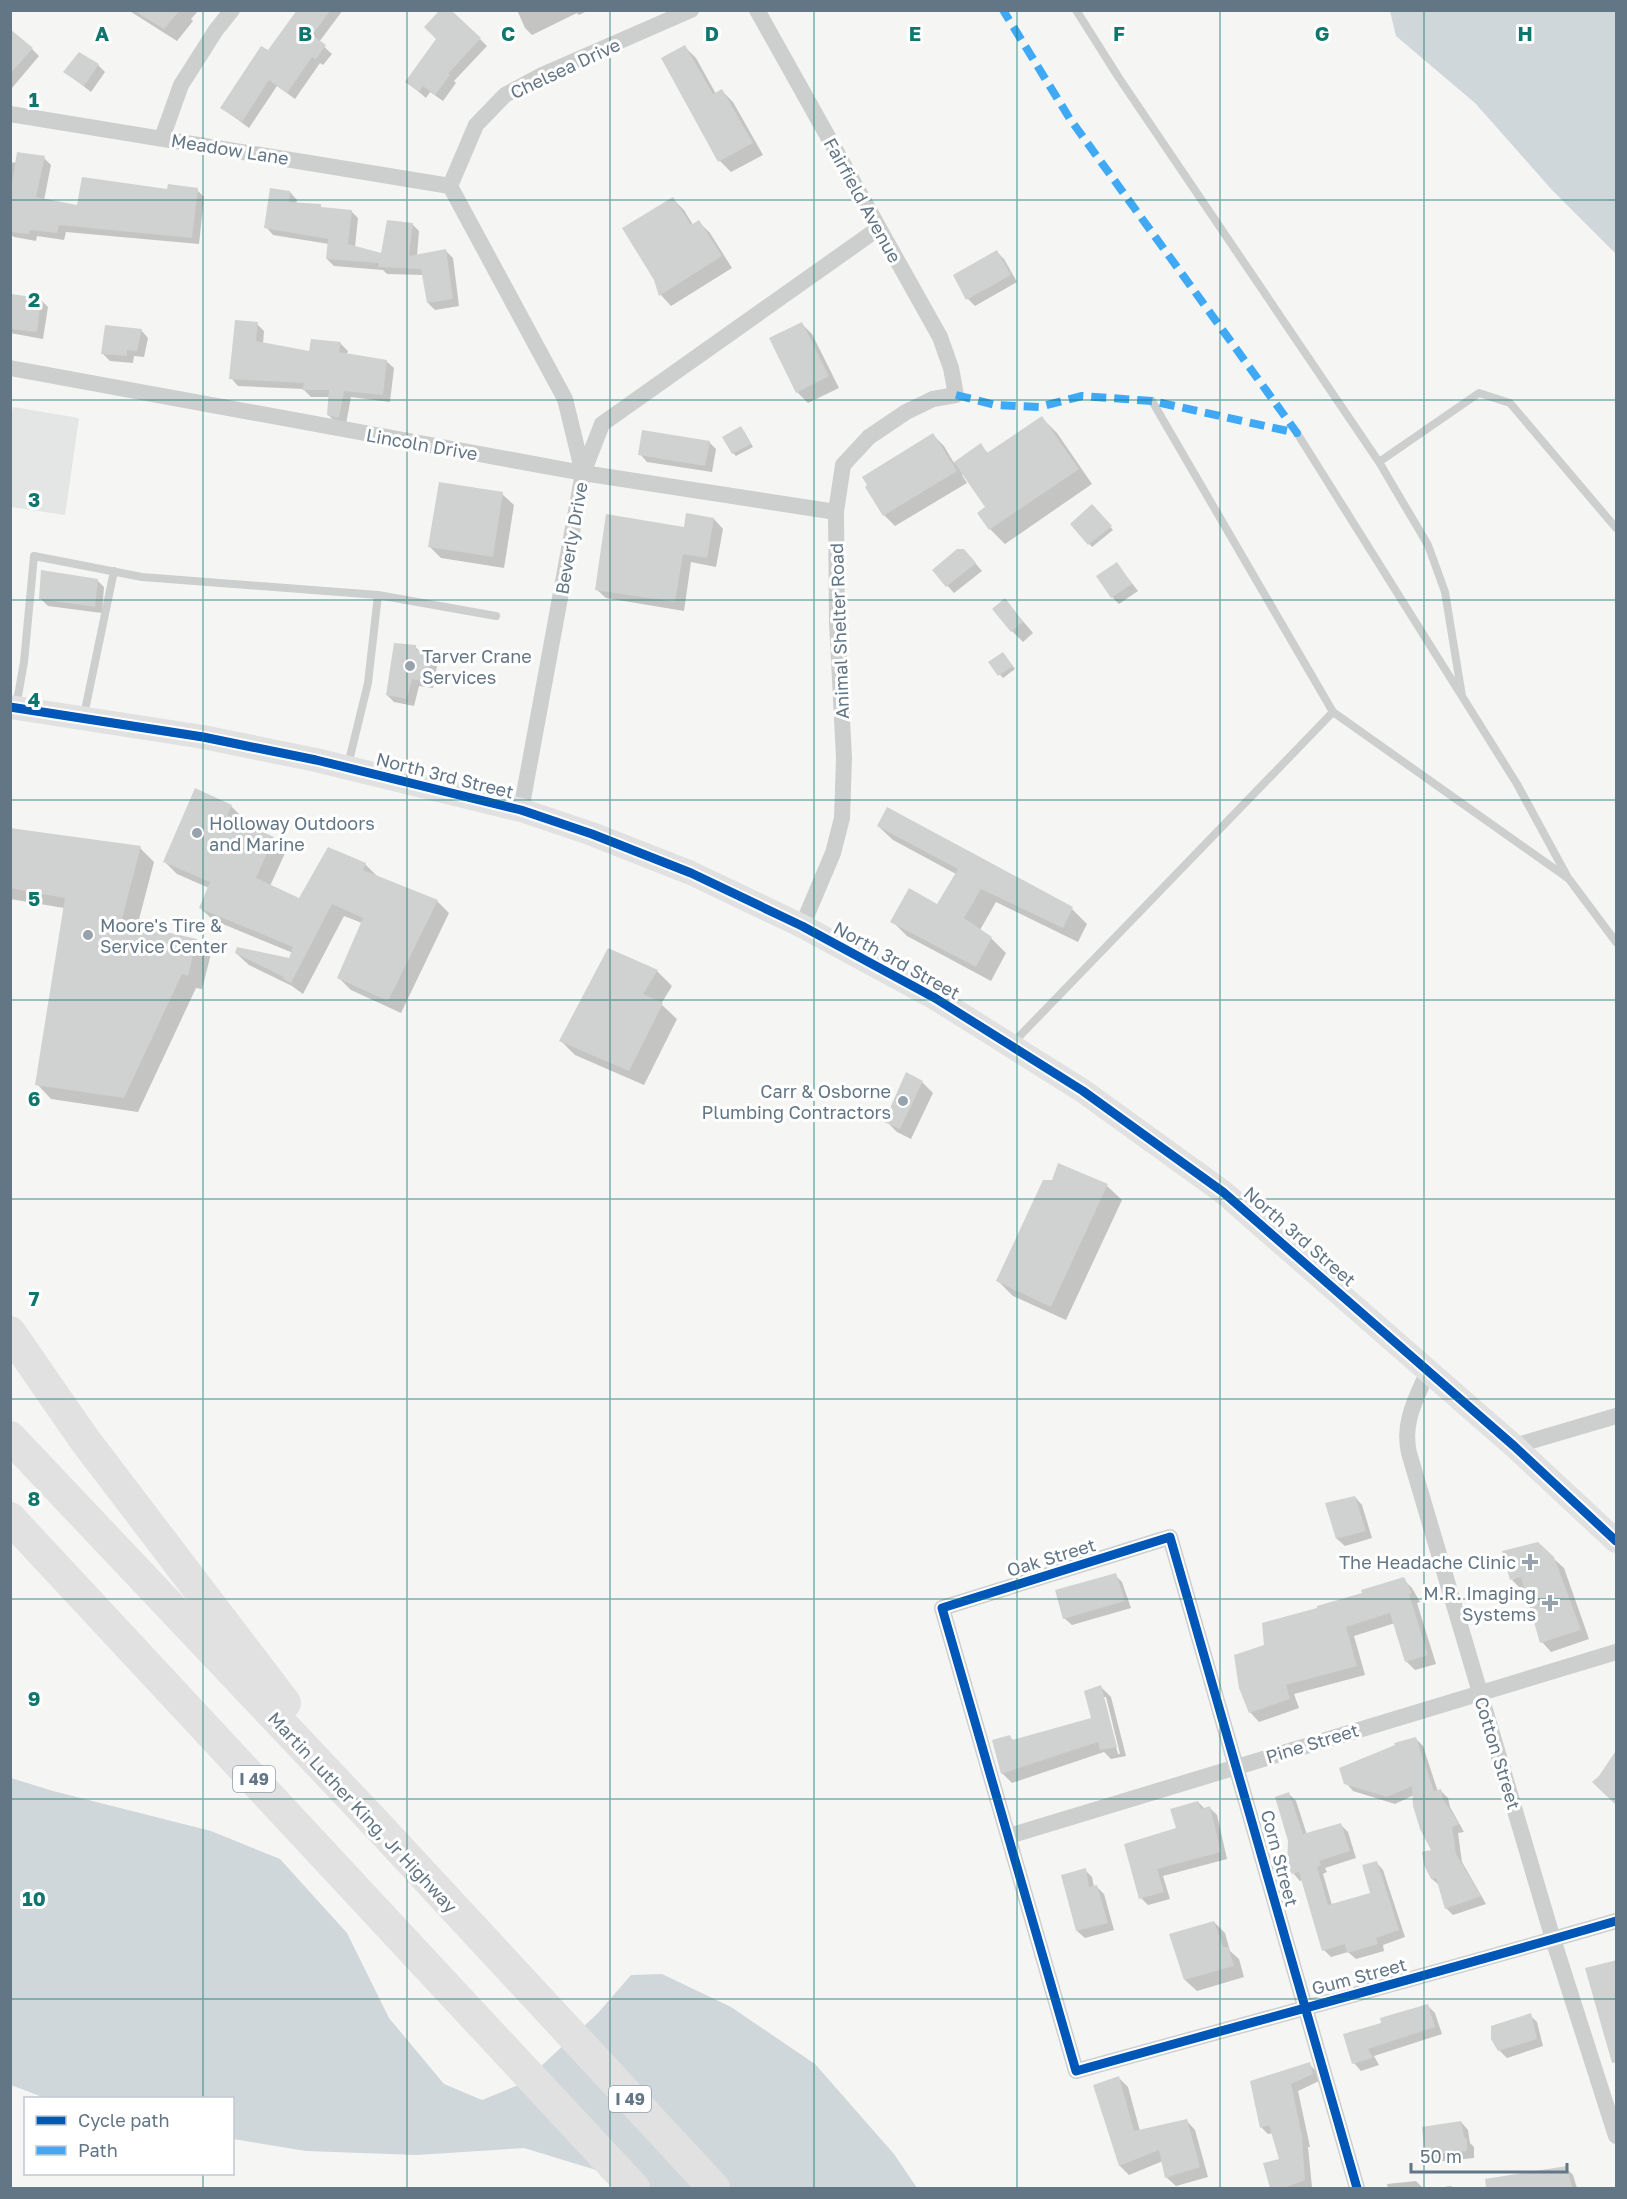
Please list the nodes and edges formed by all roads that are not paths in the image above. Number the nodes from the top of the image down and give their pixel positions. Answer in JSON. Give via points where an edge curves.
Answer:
{"nodes":[{"id":1,"x":232,"y":10,"type":"edge"},
{"id":2,"x":691,"y":10,"type":"edge"},
{"id":3,"x":757,"y":10,"type":"edge"},
{"id":4,"x":1076,"y":10,"type":"edge"},
{"id":5,"x":10,"y":114,"type":"edge"},
{"id":6,"x":162,"y":138,"type":"junction"},
{"id":7,"x":450,"y":186,"type":"junction"},
{"id":8,"x":879,"y":228,"type":"junction"},
{"id":9,"x":10,"y":368,"type":"edge"},
{"id":10,"x":956,"y":395,"type":"joint"},
{"id":11,"x":1152,"y":401,"type":"dead end"},
{"id":12,"x":1297,"y":433,"type":"dead end"},
{"id":13,"x":1380,"y":462,"type":"junction"},
{"id":14,"x":583,"y":473,"type":"junction"},
{"id":15,"x":836,"y":512,"type":"junction"},
{"id":16,"x":1617,"y":528,"type":"edge"},
{"id":17,"x":114,"y":571,"type":"junction"},
{"id":18,"x":378,"y":595,"type":"junction"},
{"id":19,"x":496,"y":616,"type":"dead end"},
{"id":20,"x":1462,"y":696,"type":"junction"},
{"id":21,"x":13,"y":707,"type":"edge"},
{"id":22,"x":1333,"y":712,"type":"junction"},
{"id":23,"x":83,"y":718,"type":"junction"},
{"id":24,"x":347,"y":768,"type":"junction"},
{"id":25,"x":521,"y":810,"type":"junction"},
{"id":26,"x":1569,"y":879,"type":"junction"},
{"id":27,"x":802,"y":926,"type":"junction"},
{"id":28,"x":1617,"y":942,"type":"edge"},
{"id":29,"x":1011,"y":1045,"type":"junction"},
{"id":30,"x":10,"y":1332,"type":"edge"},
{"id":31,"x":1428,"y":1371,"type":"junction"},
{"id":32,"x":1617,"y":1416,"type":"edge"},
{"id":33,"x":10,"y":1437,"type":"edge"},
{"id":34,"x":1514,"y":1446,"type":"junction"},
{"id":35,"x":10,"y":1518,"type":"edge"},
{"id":36,"x":1170,"y":1537,"type":"joint"},
{"id":37,"x":1617,"y":1541,"type":"edge"},
{"id":38,"x":1617,"y":1652,"type":"edge"},
{"id":39,"x":1480,"y":1693,"type":"junction"},
{"id":40,"x":1238,"y":1766,"type":"junction"},
{"id":41,"x":380,"y":1828,"type":"junction"},
{"id":42,"x":1009,"y":1836,"type":"junction"},
{"id":43,"x":1617,"y":1921,"type":"edge"},
{"id":44,"x":1553,"y":1939,"type":"junction"},
{"id":45,"x":1305,"y":2008,"type":"junction"},
{"id":46,"x":1617,"y":2136,"type":"edge"},
{"id":47,"x":628,"y":2183,"type":"edge"},
{"id":48,"x":714,"y":2188,"type":"edge"},
{"id":49,"x":1358,"y":2188,"type":"edge"}],
"edges":[{"from":1,"to":6,"type":"street","via":[[181,85]]},
{"from":2,"to":7,"type":"street","name":"Chelsea Drive","via":[[505,95],[476,125]]},
{"from":3,"to":8,"type":"street","name":"Fairfield Avenue"},
{"from":4,"to":13,"type":"lane"},
{"from":5,"to":6,"type":"street","name":"Meadow Lane"},
{"from":6,"to":7,"type":"street","name":"Meadow Lane"},
{"from":7,"to":14,"type":"street","name":"Beverly Drive","via":[[566,399]]},
{"from":8,"to":10,"type":"street","name":"Fairfield Avenue","via":[[940,337]]},
{"from":8,"to":14,"type":"street","via":[[602,424]]},
{"from":9,"to":14,"type":"street","name":"Lincoln Drive"},
{"from":10,"to":15,"type":"street","name":"Animal Shelter Road","via":[[933,399],[868,437],[843,465]]},
{"from":11,"to":22,"type":"lane"},
{"from":12,"to":20,"type":"lane"},
{"from":13,"to":16,"type":"lane","via":[[1479,393],[1510,403]]},
{"from":13,"to":20,"type":"lane","via":[[1428,545],[1445,592]]},
{"from":14,"to":15,"type":"street","name":"Lincoln Drive"},
{"from":14,"to":25,"type":"street","name":"Beverly Drive"},
{"from":15,"to":27,"type":"street","name":"Animal Shelter Road","via":[[844,758],[842,818],[833,853]]},
{"from":17,"to":18,"type":"lane","via":[[142,577]]},
{"from":17,"to":21,"type":"lane","via":[[34,556],[24,662]]},
{"from":17,"to":23,"type":"lane"},
{"from":18,"to":19,"type":"lane"},
{"from":18,"to":24,"type":"lane","via":[[368,683]]},
{"from":20,"to":26,"type":"lane","via":[[1517,784]]},
{"from":21,"to":23,"type":"main road","name":"North 3rd Street"},
{"from":22,"to":26,"type":"lane"},
{"from":22,"to":29,"type":"lane"},
{"from":23,"to":24,"type":"main road","name":"North 3rd Street","via":[[203,737]]},
{"from":24,"to":25,"type":"main road","name":"North 3rd Street"},
{"from":25,"to":27,"type":"main road","name":"North 3rd Street","via":[[691,873]]},
{"from":26,"to":28,"type":"lane"},
{"from":27,"to":29,"type":"main road","name":"North 3rd Street"},
{"from":29,"to":31,"type":"main road","name":"North 3rd Street","via":[[1083,1090],[1223,1192]]},
{"from":30,"to":41,"type":"highway","via":[[84,1439]]},
{"from":31,"to":34,"type":"main road","name":"North 3rd Street"},
{"from":31,"to":39,"type":"street","name":"Cotton Street","via":[[1405,1436]]},
{"from":32,"to":34,"type":"street"},
{"from":33,"to":41,"type":"highway","name":"Martin Luther King, Jr Highway","number":"I 49"},
{"from":34,"to":37,"type":"main road","name":"North 3rd Street"},
{"from":35,"to":47,"type":"highway","number":"I 49"},
{"from":36,"to":40,"type":"street","name":"Corn Street"},
{"from":36,"to":42,"type":"street","name":"Oak Street","via":[[942,1608]]},
{"from":38,"to":39,"type":"street","name":"Pine Street"},
{"from":39,"to":40,"type":"street","name":"Pine Street"},
{"from":39,"to":44,"type":"street","name":"Cotton Street"},
{"from":40,"to":42,"type":"street","name":"Pine Street"},
{"from":40,"to":45,"type":"street","name":"Corn Street"},
{"from":41,"to":48,"type":"highway","name":"Martin Luther King, Jr Highway","number":"I 49"},
{"from":42,"to":45,"type":"street","name":"Gum Street","via":[[1076,2071]]},
{"from":43,"to":44,"type":"street","name":"Gum Street"},
{"from":44,"to":45,"type":"street","name":"Gum Street"},
{"from":44,"to":46,"type":"street","name":"Cotton Street"},
{"from":45,"to":49,"type":"street","name":"Corn Street"}]}
